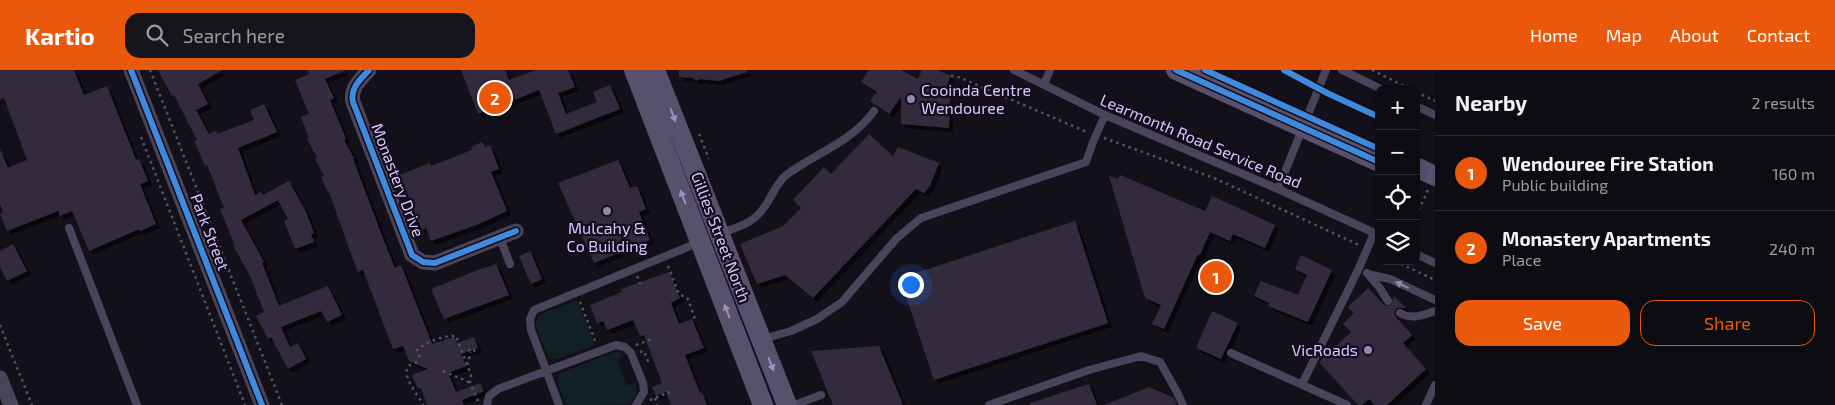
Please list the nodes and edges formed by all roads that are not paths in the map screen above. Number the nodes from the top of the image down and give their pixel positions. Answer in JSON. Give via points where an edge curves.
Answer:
{"nodes":[{"id":1,"x":132,"y":70,"type":"edge"},
{"id":2,"x":369,"y":70,"type":"edge"},
{"id":3,"x":634,"y":70,"type":"edge"},
{"id":4,"x":656,"y":70,"type":"edge"},
{"id":5,"x":1014,"y":70,"type":"edge"},
{"id":6,"x":1050,"y":70,"type":"edge"},
{"id":7,"x":1176,"y":70,"type":"edge"},
{"id":8,"x":1205,"y":70,"type":"edge"},
{"id":9,"x":1326,"y":70,"type":"edge"},
{"id":10,"x":1342,"y":70,"type":"edge"},
{"id":11,"x":1044,"y":84,"type":"junction"},
{"id":12,"x":1375,"y":86,"type":"edge"},
{"id":13,"x":1420,"y":108,"type":"edge"},
{"id":14,"x":874,"y":111,"type":"dead end"},
{"id":15,"x":1435,"y":114,"type":"edge"},
{"id":16,"x":1106,"y":115,"type":"junction"},
{"id":17,"x":1305,"y":122,"type":"junction"},
{"id":18,"x":1375,"y":148,"type":"edge"},
{"id":19,"x":1375,"y":160,"type":"edge"},
{"id":20,"x":1420,"y":172,"type":"edge"},
{"id":21,"x":1429,"y":182,"type":"edge"},
{"id":22,"x":1278,"y":189,"type":"junction"},
{"id":23,"x":69,"y":228,"type":"dead end"},
{"id":24,"x":516,"y":231,"type":"dead end"},
{"id":25,"x":720,"y":233,"type":"junction"},
{"id":26,"x":1375,"y":234,"type":"edge"},
{"id":27,"x":1375,"y":236,"type":"edge"},
{"id":28,"x":500,"y":238,"type":"junction"},
{"id":29,"x":700,"y":242,"type":"junction"},
{"id":30,"x":1420,"y":256,"type":"edge"},
{"id":31,"x":1435,"y":263,"type":"edge"},
{"id":32,"x":510,"y":264,"type":"dead end"},
{"id":33,"x":1359,"y":268,"type":"junction"},
{"id":34,"x":1368,"y":274,"type":"junction"},
{"id":35,"x":1435,"y":300,"type":"edge"},
{"id":36,"x":1388,"y":301,"type":"dead end"},
{"id":37,"x":1435,"y":311,"type":"edge"},
{"id":38,"x":1400,"y":313,"type":"dead end"},
{"id":39,"x":761,"y":339,"type":"junction"},
{"id":40,"x":1231,"y":353,"type":"dead end"},
{"id":41,"x":546,"y":371,"type":"junction"},
{"id":42,"x":0,"y":378,"type":"edge"},
{"id":43,"x":1302,"y":384,"type":"junction"},
{"id":44,"x":1435,"y":385,"type":"edge"},
{"id":45,"x":821,"y":395,"type":"dead end"},
{"id":46,"x":11,"y":405,"type":"edge"},
{"id":47,"x":137,"y":405,"type":"edge"},
{"id":48,"x":262,"y":405,"type":"edge"},
{"id":49,"x":487,"y":405,"type":"edge"},
{"id":50,"x":559,"y":405,"type":"edge"},
{"id":51,"x":636,"y":405,"type":"edge"},
{"id":52,"x":763,"y":405,"type":"edge"},
{"id":53,"x":787,"y":405,"type":"edge"},
{"id":54,"x":794,"y":405,"type":"edge"},
{"id":55,"x":989,"y":405,"type":"edge"},
{"id":56,"x":1182,"y":405,"type":"edge"},
{"id":57,"x":1347,"y":405,"type":"edge"},
{"id":58,"x":1426,"y":405,"type":"edge"}],
"edges":[{"from":1,"to":48,"type":"street","name":"Park Street"},
{"from":2,"to":28,"type":"street","name":"Monastery Drive","via":[[355,86],[353,102],[411,253],[421,261],[435,263]]},
{"from":29,"to":3,"type":"main road","name":"Gillies Street North","one_way":true},
{"from":4,"to":25,"type":"main road","name":"Gillies Street North","one_way":true},
{"from":5,"to":11,"type":"lane","name":"Learmonth Road Service Road"},
{"from":6,"to":11,"type":"lane"},
{"from":7,"to":17,"type":"main road"},
{"from":8,"to":17,"type":"main road"},
{"from":9,"to":17,"type":"lane"},
{"from":10,"to":12,"type":"lane"},
{"from":11,"to":16,"type":"lane","name":"Learmonth Road Service Road"},
{"from":13,"to":15,"type":"lane"},
{"from":14,"to":25,"type":"lane","via":[[864,125],[848,137],[785,176],[757,217]]},
{"from":16,"to":22,"type":"lane","name":"Learmonth Road Service Road"},
{"from":16,"to":39,"type":"lane","via":[[1086,162],[921,218],[897,238],[842,302],[817,319],[784,334]]},
{"from":17,"to":18,"type":"main road"},
{"from":17,"to":19,"type":"main road"},
{"from":17,"to":22,"type":"lane"},
{"from":20,"to":21,"type":"main road"},
{"from":22,"to":26,"type":"lane","name":"Learmonth Road Service Road"},
{"from":23,"to":47,"type":"lane"},
{"from":24,"to":28,"type":"street","name":"Monastery Drive"},
{"from":25,"to":39,"type":"main road","name":"Gillies Street North"},
{"from":27,"to":33,"type":"lane"},
{"from":28,"to":32,"type":"lane"},
{"from":29,"to":41,"type":"lane","via":[[535,309],[529,325]]},
{"from":52,"to":29,"type":"main road","name":"Gillies Street North","one_way":true},
{"from":30,"to":31,"type":"lane"},
{"from":33,"to":34,"type":"lane"},
{"from":33,"to":43,"type":"lane"},
{"from":35,"to":34,"type":"lane","one_way":true,"via":[[1390,279]]},
{"from":34,"to":36,"type":"lane"},
{"from":37,"to":38,"type":"lane","via":[[1412,317]]},
{"from":39,"to":53,"type":"main road","name":"Gillies Street North","one_way":true},
{"from":40,"to":43,"type":"lane"},
{"from":41,"to":49,"type":"lane","via":[[495,391],[489,396]]},
{"from":41,"to":50,"type":"lane"},
{"from":41,"to":51,"type":"lane","via":[[609,346],[621,346],[631,353],[644,385]]},
{"from":42,"to":46,"type":"street"},
{"from":43,"to":57,"type":"lane"},
{"from":44,"to":58,"type":"lane"},
{"from":45,"to":54,"type":"lane"},
{"from":55,"to":56,"type":"lane","via":[[1089,370],[1141,356],[1160,362]]}]}
